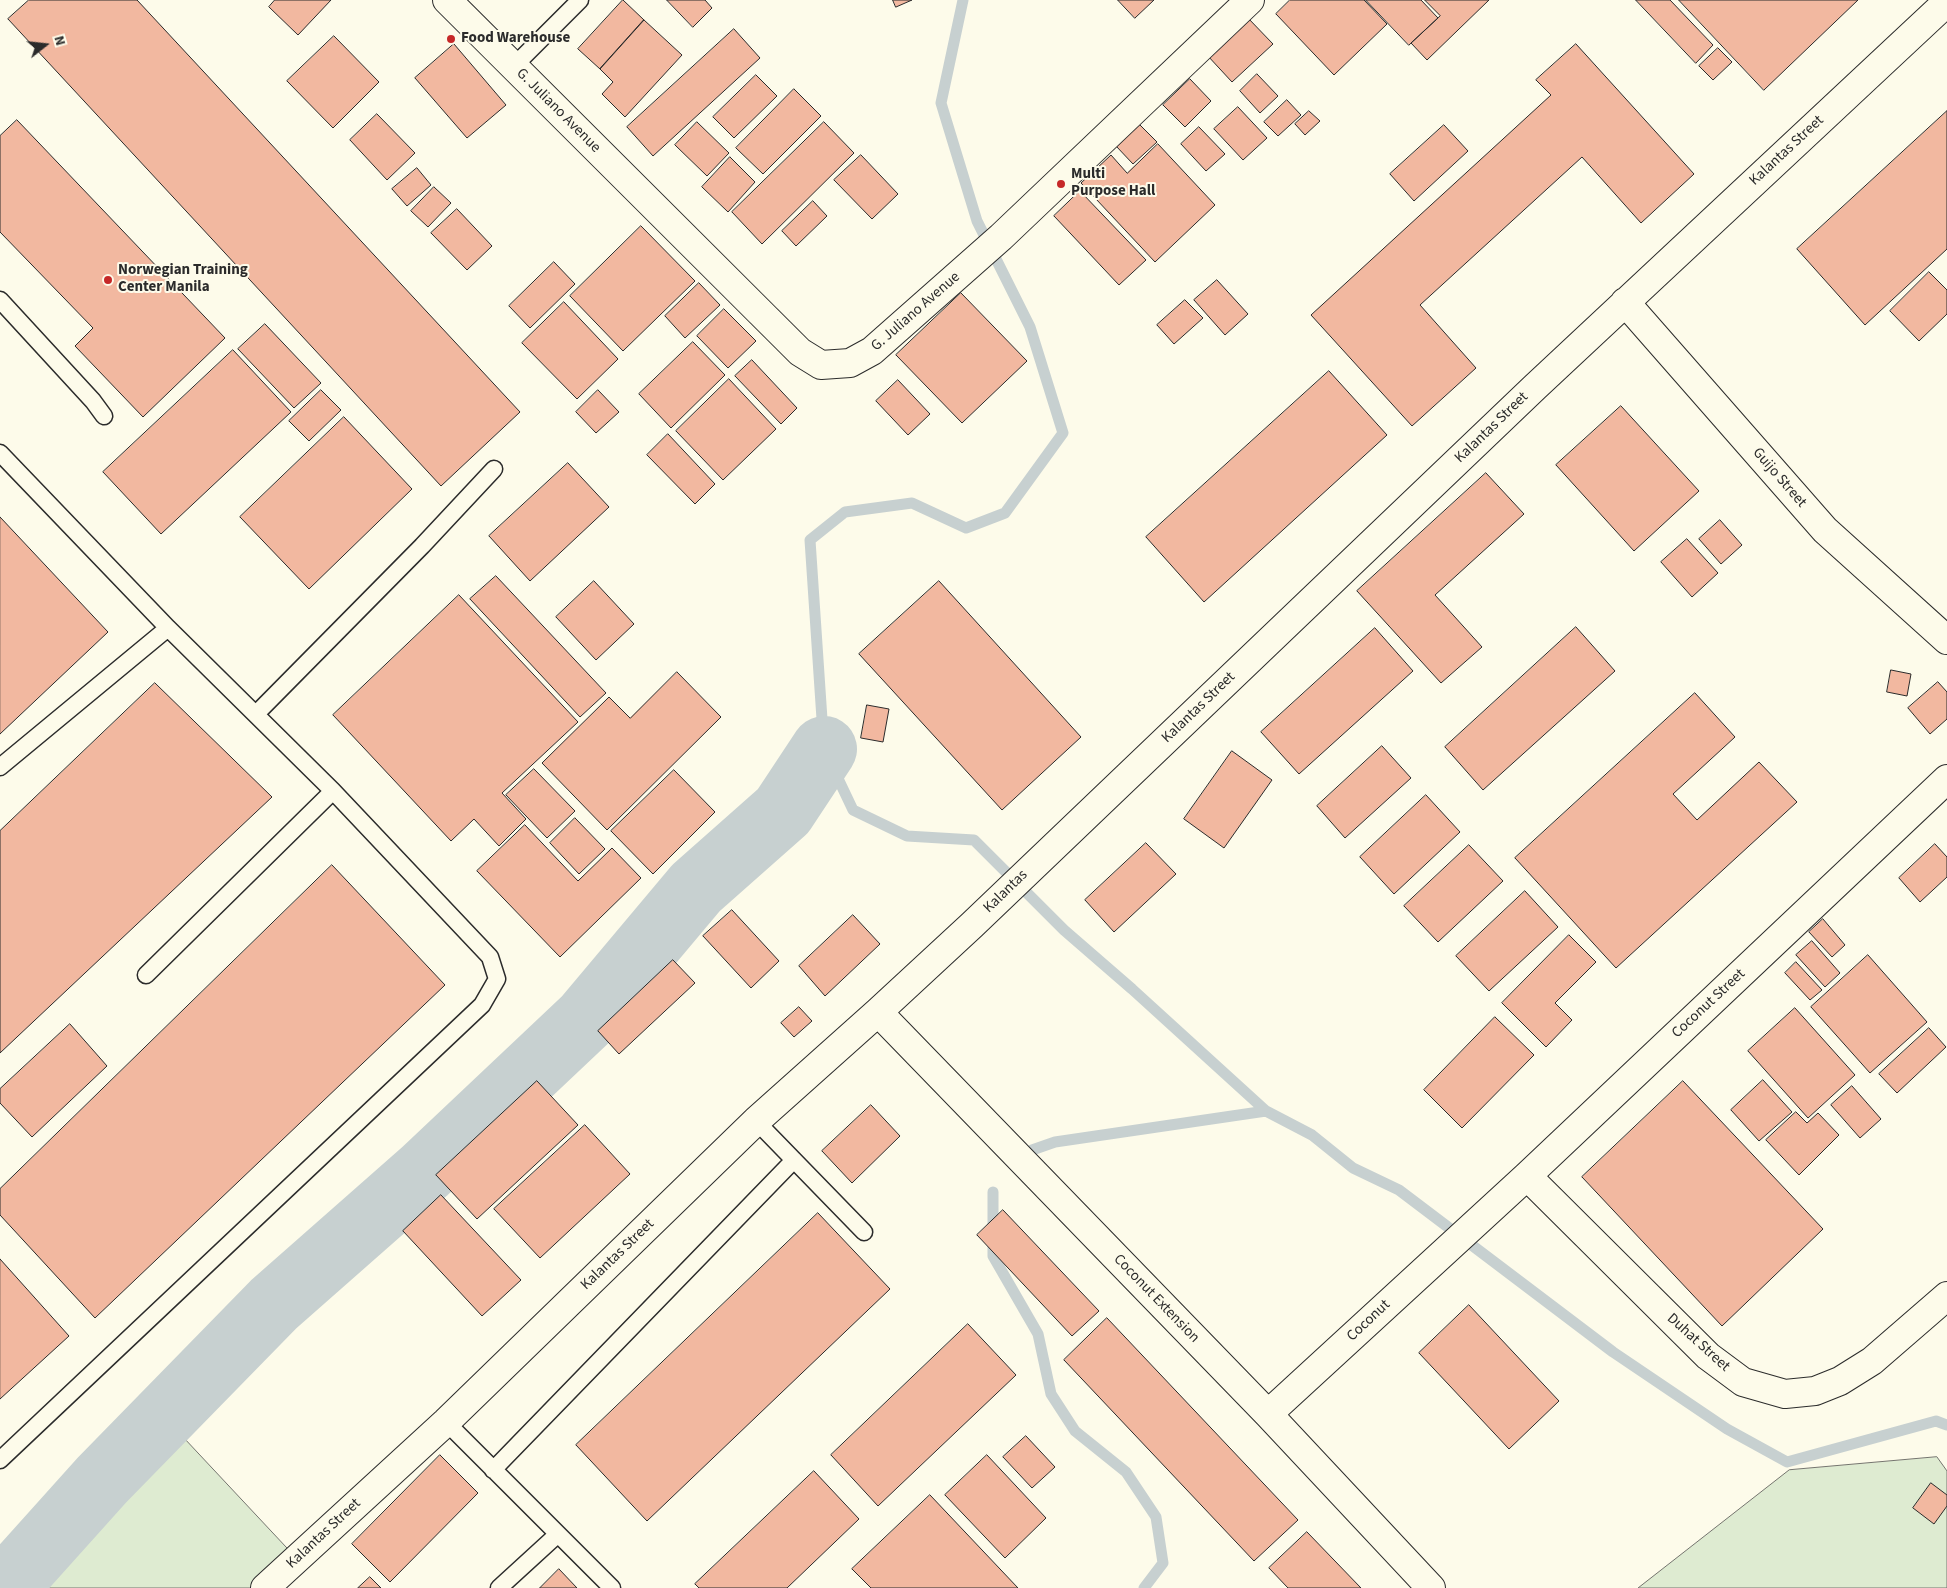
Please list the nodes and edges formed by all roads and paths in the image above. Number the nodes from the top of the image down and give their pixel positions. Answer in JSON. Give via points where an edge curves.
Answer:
{"nodes":[{"id":1,"x":447,"y":0,"type":"edge"},
{"id":2,"x":580,"y":0,"type":"edge"},
{"id":3,"x":1247,"y":1,"type":"edge"},
{"id":4,"x":1947,"y":2,"type":"edge"},
{"id":5,"x":514,"y":67,"type":"junction"},
{"id":6,"x":0,"y":300,"type":"edge"},
{"id":7,"x":1625,"y":302,"type":"junction"},
{"id":8,"x":104,"y":416,"type":"dead end"},
{"id":9,"x":0,"y":453,"type":"edge"},
{"id":10,"x":494,"y":469,"type":"dead end"},
{"id":11,"x":168,"y":628,"type":"junction"},
{"id":12,"x":1947,"y":640,"type":"edge"},
{"id":13,"x":256,"y":714,"type":"junction"},
{"id":14,"x":0,"y":767,"type":"edge"},
{"id":15,"x":1947,"y":779,"type":"edge"},
{"id":16,"x":333,"y":791,"type":"junction"},
{"id":17,"x":1041,"y":859,"type":"joint"},
{"id":18,"x":972,"y":925,"type":"joint"},
{"id":19,"x":146,"y":975,"type":"dead end"},
{"id":20,"x":878,"y":1012,"type":"junction"},
{"id":21,"x":756,"y":1121,"type":"junction"},
{"id":22,"x":794,"y":1160,"type":"junction"},
{"id":23,"x":1527,"y":1176,"type":"junction"},
{"id":24,"x":1470,"y":1227,"type":"joint"},
{"id":25,"x":864,"y":1232,"type":"dead end"},
{"id":26,"x":1943,"y":1307,"type":"edge"},
{"id":27,"x":1268,"y":1414,"type":"junction"},
{"id":28,"x":446,"y":1422,"type":"junction"},
{"id":29,"x":0,"y":1460,"type":"edge"},
{"id":30,"x":493,"y":1470,"type":"junction"},
{"id":31,"x":558,"y":1534,"type":"junction"},
{"id":32,"x":265,"y":1588,"type":"edge"},
{"id":33,"x":499,"y":1588,"type":"edge"},
{"id":34,"x":612,"y":1588,"type":"edge"},
{"id":35,"x":1432,"y":1588,"type":"edge"}],
"edges":[{"from":1,"to":5,"type":"street","name":"G. Juliano Avenue"},
{"from":2,"to":5,"type":"lane"},
{"from":3,"to":5,"type":"street","name":"G. Juliano Avenue","via":[[1001,237],[872,351],[850,363],[821,365],[800,352]]},
{"from":4,"to":7,"type":"street","name":"Kalantas Street"},
{"from":6,"to":8,"type":"lane"},
{"from":7,"to":12,"type":"street","name":"Guijo Street","via":[[1825,530]]},
{"from":7,"to":17,"type":"street","name":"Kalantas Street"},
{"from":9,"to":11,"type":"lane"},
{"from":10,"to":13,"type":"lane"},
{"from":11,"to":13,"type":"lane"},
{"from":11,"to":14,"type":"lane"},
{"from":13,"to":16,"type":"lane"},
{"from":15,"to":23,"type":"street","name":"Coconut Street"},
{"from":16,"to":19,"type":"lane"},
{"from":16,"to":29,"type":"lane","via":[[490,957],[497,979],[482,1005]]},
{"from":17,"to":18,"type":"street","name":"Kalantas"},
{"from":18,"to":20,"type":"street","name":"Kalantas Street"},
{"from":20,"to":21,"type":"street","name":"Kalantas Street"},
{"from":20,"to":27,"type":"street","name":"Coconut Extension"},
{"from":21,"to":22,"type":"lane"},
{"from":21,"to":28,"type":"street","name":"Kalantas Street"},
{"from":22,"to":25,"type":"lane"},
{"from":22,"to":30,"type":"lane"},
{"from":23,"to":24,"type":"street","name":"Coconut Street"},
{"from":23,"to":26,"type":"street","name":"Duhat Street","via":[[1708,1356],[1743,1382],[1785,1394],[1815,1391],[1840,1381],[1872,1361]]},
{"from":24,"to":27,"type":"street","name":"Coconut"},
{"from":27,"to":35,"type":"street","name":"Coconut Extension"},
{"from":28,"to":30,"type":"lane"},
{"from":28,"to":32,"type":"street","name":"Kalantas Street"},
{"from":30,"to":31,"type":"lane"},
{"from":31,"to":33,"type":"lane"},
{"from":31,"to":34,"type":"lane"}]}
